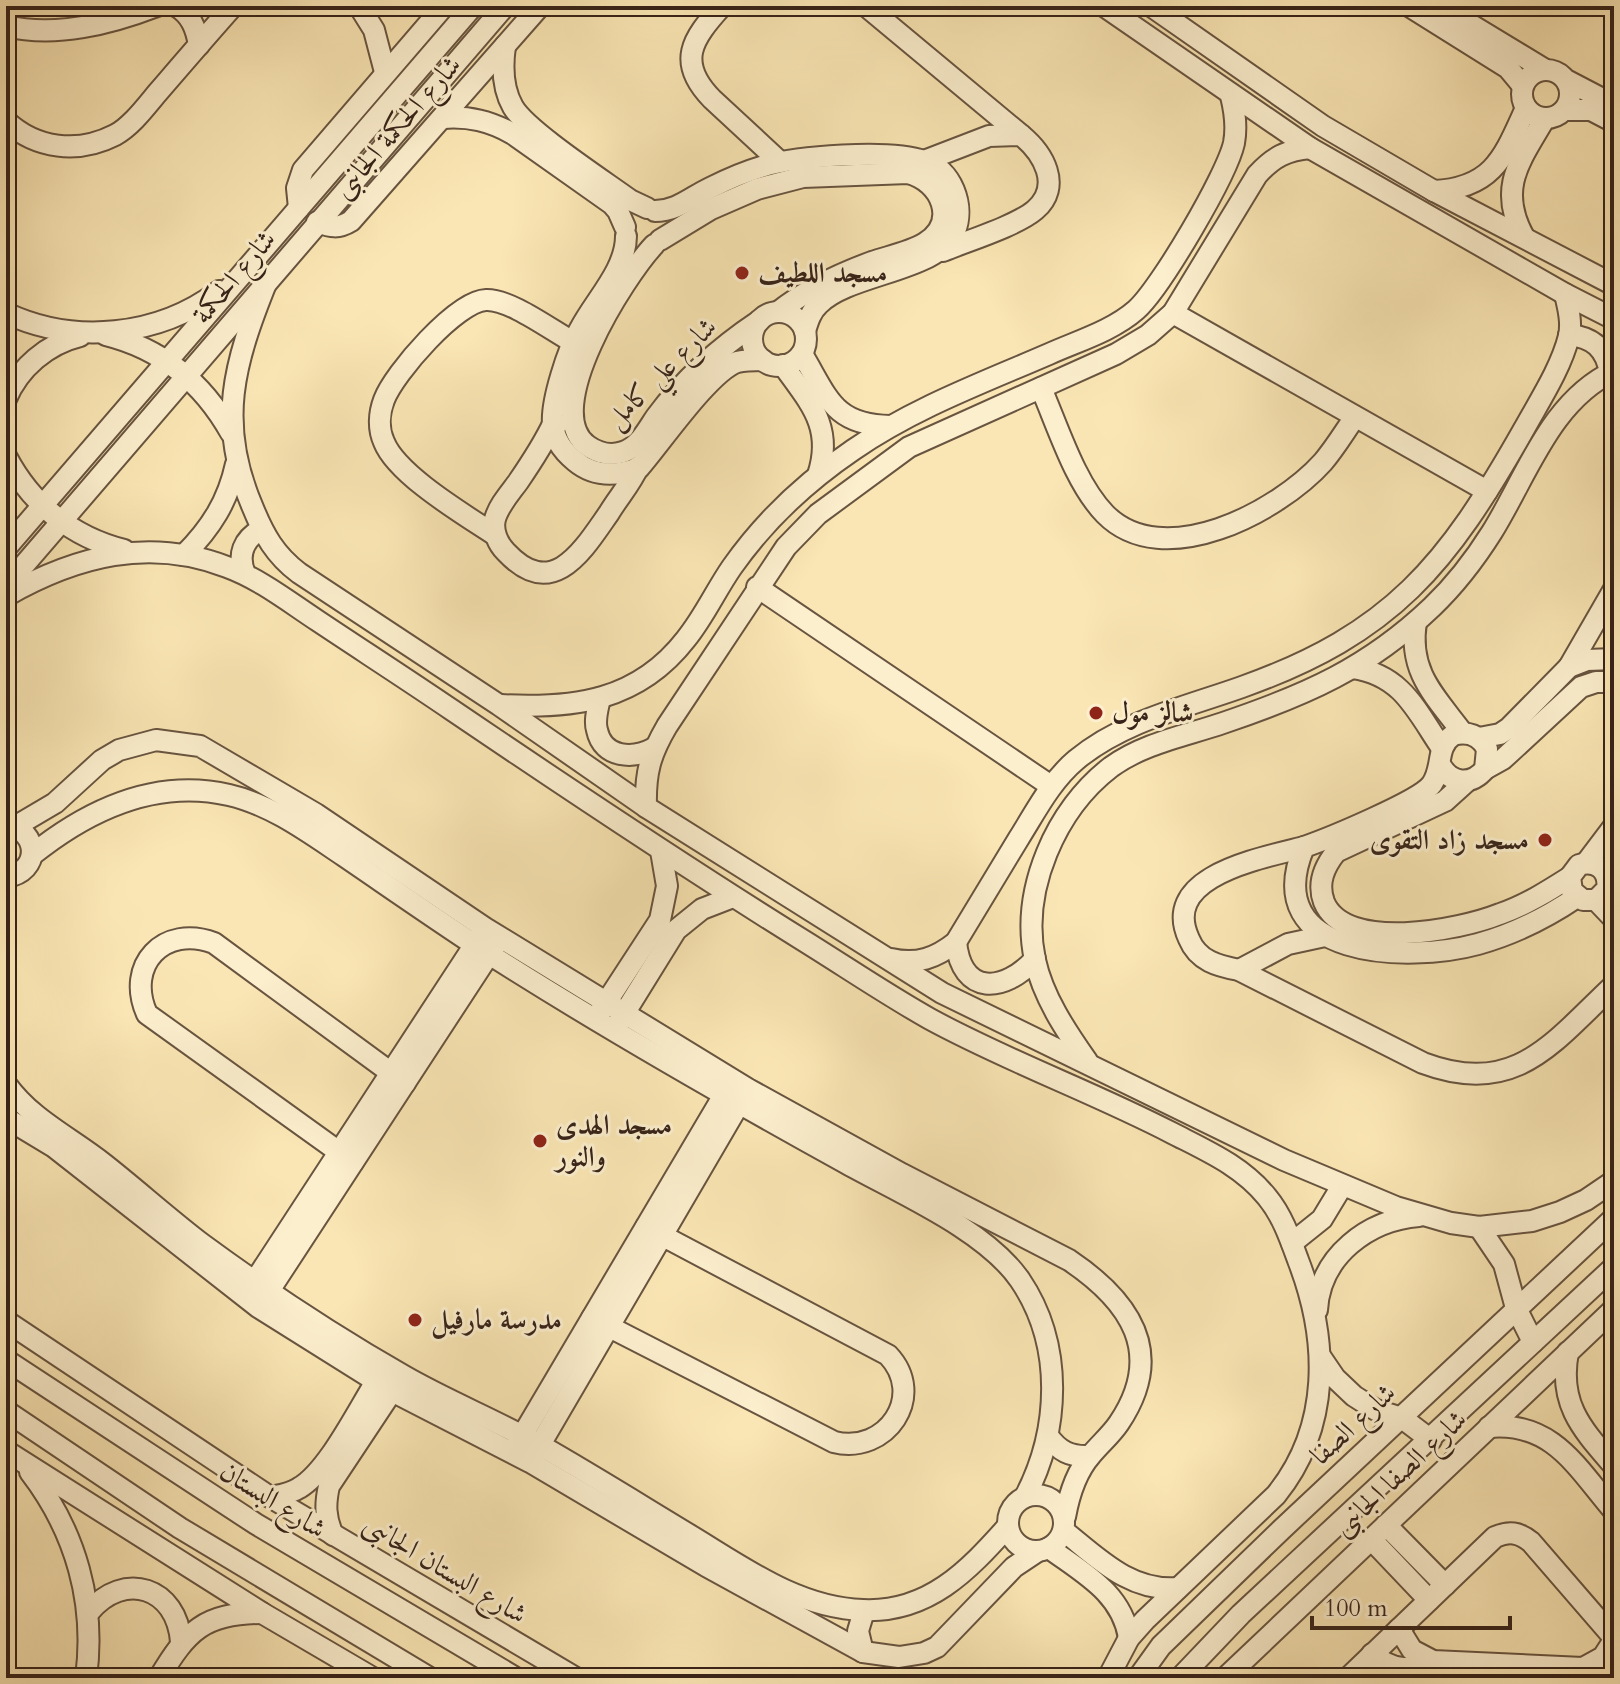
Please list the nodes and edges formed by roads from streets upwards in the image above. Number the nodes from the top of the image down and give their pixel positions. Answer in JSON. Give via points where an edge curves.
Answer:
{"nodes":[{"id":1,"x":157,"y":6,"type":"edge"},
{"id":2,"x":176,"y":6,"type":"edge"},
{"id":3,"x":233,"y":6,"type":"edge"},
{"id":4,"x":359,"y":6,"type":"edge"},
{"id":5,"x":444,"y":6,"type":"edge"},
{"id":6,"x":473,"y":6,"type":"edge"},
{"id":7,"x":505,"y":6,"type":"edge"},
{"id":8,"x":540,"y":6,"type":"edge"},
{"id":9,"x":722,"y":6,"type":"edge"},
{"id":10,"x":866,"y":6,"type":"edge"},
{"id":11,"x":1104,"y":6,"type":"edge"},
{"id":12,"x":1151,"y":6,"type":"edge"},
{"id":13,"x":1440,"y":6,"type":"edge"},
{"id":14,"x":1411,"y":7,"type":"edge"},
{"id":15,"x":1456,"y":12,"type":"edge"},
{"id":16,"x":6,"y":26,"type":"edge"},
{"id":17,"x":199,"y":45,"type":"junction"},
{"id":18,"x":505,"y":46,"type":"junction"},
{"id":19,"x":1220,"y":55,"type":"junction"},
{"id":20,"x":1544,"y":69,"type":"junction"},
{"id":21,"x":385,"y":72,"type":"junction"},
{"id":22,"x":1205,"y":78,"type":"junction"},
{"id":23,"x":1568,"y":81,"type":"junction"},
{"id":24,"x":1523,"y":86,"type":"junction"},
{"id":25,"x":1231,"y":96,"type":"junction"},
{"id":26,"x":1614,"y":105,"type":"edge"},
{"id":27,"x":1565,"y":110,"type":"junction"},
{"id":28,"x":1536,"y":113,"type":"junction"},
{"id":29,"x":443,"y":118,"type":"junction"},
{"id":30,"x":6,"y":121,"type":"edge"},
{"id":31,"x":1614,"y":122,"type":"edge"},
{"id":32,"x":1021,"y":135,"type":"junction"},
{"id":33,"x":1310,"y":148,"type":"junction"},
{"id":34,"x":780,"y":162,"type":"junction"},
{"id":35,"x":914,"y":164,"type":"junction"},
{"id":36,"x":1434,"y":191,"type":"junction"},
{"id":37,"x":299,"y":208,"type":"junction"},
{"id":38,"x":651,"y":210,"type":"junction"},
{"id":39,"x":317,"y":222,"type":"junction"},
{"id":40,"x":626,"y":232,"type":"junction"},
{"id":41,"x":1524,"y":237,"type":"junction"},
{"id":42,"x":657,"y":242,"type":"junction"},
{"id":43,"x":930,"y":248,"type":"junction"},
{"id":44,"x":242,"y":275,"type":"junction"},
{"id":45,"x":267,"y":281,"type":"junction"},
{"id":46,"x":1614,"y":285,"type":"edge"},
{"id":47,"x":1565,"y":294,"type":"junction"},
{"id":48,"x":778,"y":312,"type":"junction"},
{"id":49,"x":6,"y":313,"type":"edge"},
{"id":50,"x":1173,"y":313,"type":"junction"},
{"id":51,"x":1614,"y":319,"type":"edge"},
{"id":52,"x":759,"y":321,"type":"junction"},
{"id":53,"x":805,"y":331,"type":"junction"},
{"id":54,"x":97,"y":334,"type":"junction"},
{"id":55,"x":1569,"y":335,"type":"junction"},
{"id":56,"x":573,"y":342,"type":"junction"},
{"id":57,"x":802,"y":354,"type":"junction"},
{"id":58,"x":763,"y":360,"type":"junction"},
{"id":59,"x":168,"y":361,"type":"junction"},
{"id":60,"x":783,"y":365,"type":"junction"},
{"id":61,"x":1612,"y":372,"type":"edge"},
{"id":62,"x":1001,"y":375,"type":"junction"},
{"id":63,"x":187,"y":376,"type":"junction"},
{"id":64,"x":1041,"y":388,"type":"junction"},
{"id":65,"x":6,"y":399,"type":"edge"},
{"id":66,"x":1012,"y":401,"type":"junction"},
{"id":67,"x":1355,"y":417,"type":"junction"},
{"id":68,"x":563,"y":424,"type":"junction"},
{"id":69,"x":890,"y":426,"type":"junction"},
{"id":70,"x":231,"y":433,"type":"junction"},
{"id":71,"x":632,"y":448,"type":"junction"},
{"id":72,"x":6,"y":456,"type":"edge"},
{"id":73,"x":236,"y":464,"type":"junction"},
{"id":74,"x":639,"y":468,"type":"junction"},
{"id":75,"x":818,"y":475,"type":"junction"},
{"id":76,"x":1487,"y":491,"type":"junction"},
{"id":77,"x":42,"y":506,"type":"junction"},
{"id":78,"x":61,"y":522,"type":"junction"},
{"id":79,"x":262,"y":529,"type":"junction"},
{"id":80,"x":495,"y":535,"type":"junction"},
{"id":81,"x":6,"y":548,"type":"edge"},
{"id":82,"x":130,"y":552,"type":"junction"},
{"id":83,"x":184,"y":555,"type":"junction"},
{"id":84,"x":245,"y":574,"type":"junction"},
{"id":85,"x":6,"y":586,"type":"edge"},
{"id":86,"x":757,"y":587,"type":"junction"},
{"id":87,"x":1614,"y":589,"type":"edge"},
{"id":88,"x":6,"y":596,"type":"edge"},
{"id":89,"x":1416,"y":622,"type":"junction"},
{"id":90,"x":1614,"y":659,"type":"edge"},
{"id":91,"x":1353,"y":668,"type":"junction"},
{"id":92,"x":1255,"y":682,"type":"junction"},
{"id":93,"x":1564,"y":682,"type":"junction"},
{"id":94,"x":1614,"y":682,"type":"edge"},
{"id":95,"x":600,"y":698,"type":"junction"},
{"id":96,"x":499,"y":705,"type":"junction"},
{"id":97,"x":1266,"y":709,"type":"junction"},
{"id":98,"x":1470,"y":735,"type":"junction"},
{"id":99,"x":654,"y":748,"type":"junction"},
{"id":100,"x":218,"y":755,"type":"junction"},
{"id":101,"x":1440,"y":755,"type":"junction"},
{"id":102,"x":1485,"y":769,"type":"junction"},
{"id":103,"x":86,"y":773,"type":"junction"},
{"id":104,"x":1466,"y":782,"type":"junction"},
{"id":105,"x":1051,"y":786,"type":"junction"},
{"id":106,"x":203,"y":790,"type":"junction"},
{"id":107,"x":106,"y":806,"type":"junction"},
{"id":108,"x":646,"y":807,"type":"junction"},
{"id":109,"x":11,"y":825,"type":"edge"},
{"id":110,"x":1614,"y":826,"type":"edge"},
{"id":111,"x":1333,"y":845,"type":"junction"},
{"id":112,"x":1304,"y":847,"type":"junction"},
{"id":113,"x":661,"y":851,"type":"junction"},
{"id":114,"x":32,"y":855,"type":"junction"},
{"id":115,"x":7,"y":881,"type":"edge"},
{"id":116,"x":1596,"y":881,"type":"edge"},
{"id":117,"x":733,"y":897,"type":"junction"},
{"id":118,"x":813,"y":913,"type":"junction"},
{"id":119,"x":1614,"y":919,"type":"edge"},
{"id":120,"x":1325,"y":936,"type":"junction"},
{"id":121,"x":797,"y":937,"type":"junction"},
{"id":122,"x":1366,"y":940,"type":"junction"},
{"id":123,"x":488,"y":941,"type":"junction"},
{"id":124,"x":956,"y":942,"type":"junction"},
{"id":125,"x":885,"y":958,"type":"junction"},
{"id":126,"x":1035,"y":959,"type":"junction"},
{"id":127,"x":1239,"y":970,"type":"junction"},
{"id":128,"x":1614,"y":985,"type":"edge"},
{"id":129,"x":610,"y":1016,"type":"junction"},
{"id":130,"x":1087,"y":1061,"type":"junction"},
{"id":131,"x":398,"y":1077,"type":"junction"},
{"id":132,"x":6,"y":1084,"type":"edge"},
{"id":133,"x":736,"y":1092,"type":"junction"},
{"id":134,"x":6,"y":1118,"type":"edge"},
{"id":135,"x":346,"y":1157,"type":"junction"},
{"id":136,"x":1614,"y":1181,"type":"edge"},
{"id":137,"x":1342,"y":1186,"type":"junction"},
{"id":138,"x":1423,"y":1216,"type":"junction"},
{"id":139,"x":1614,"y":1218,"type":"edge"},
{"id":140,"x":1479,"y":1227,"type":"junction"},
{"id":141,"x":654,"y":1232,"type":"junction"},
{"id":142,"x":1292,"y":1243,"type":"junction"},
{"id":143,"x":1045,"y":1247,"type":"junction"},
{"id":144,"x":1614,"y":1267,"type":"edge"},
{"id":145,"x":1018,"y":1278,"type":"junction"},
{"id":146,"x":257,"y":1294,"type":"junction"},
{"id":147,"x":1516,"y":1308,"type":"junction"},
{"id":148,"x":1614,"y":1309,"type":"edge"},
{"id":149,"x":6,"y":1321,"type":"edge"},
{"id":150,"x":600,"y":1322,"type":"junction"},
{"id":151,"x":1316,"y":1324,"type":"junction"},
{"id":152,"x":1533,"y":1342,"type":"junction"},
{"id":153,"x":1568,"y":1352,"type":"junction"},
{"id":154,"x":1320,"y":1356,"type":"junction"},
{"id":155,"x":6,"y":1360,"type":"edge"},
{"id":156,"x":389,"y":1378,"type":"junction"},
{"id":157,"x":6,"y":1411,"type":"edge"},
{"id":158,"x":1402,"y":1418,"type":"junction"},
{"id":159,"x":1578,"y":1422,"type":"junction"},
{"id":160,"x":1489,"y":1427,"type":"junction"},
{"id":161,"x":1048,"y":1436,"type":"junction"},
{"id":162,"x":1431,"y":1440,"type":"junction"},
{"id":163,"x":1554,"y":1442,"type":"junction"},
{"id":164,"x":526,"y":1449,"type":"junction"},
{"id":165,"x":1089,"y":1456,"type":"junction"},
{"id":166,"x":14,"y":1457,"type":"edge"},
{"id":167,"x":1614,"y":1466,"type":"edge"},
{"id":168,"x":270,"y":1497,"type":"junction"},
{"id":169,"x":1025,"y":1497,"type":"junction"},
{"id":170,"x":1262,"y":1510,"type":"junction"},
{"id":171,"x":1614,"y":1511,"type":"edge"},
{"id":172,"x":1064,"y":1524,"type":"junction"},
{"id":173,"x":1008,"y":1526,"type":"junction"},
{"id":174,"x":180,"y":1528,"type":"junction"},
{"id":175,"x":1281,"y":1530,"type":"junction"},
{"id":176,"x":1378,"y":1532,"type":"junction"},
{"id":177,"x":333,"y":1535,"type":"junction"},
{"id":178,"x":1044,"y":1550,"type":"junction"},
{"id":179,"x":165,"y":1552,"type":"junction"},
{"id":180,"x":1445,"y":1585,"type":"junction"},
{"id":181,"x":1178,"y":1588,"type":"junction"},
{"id":182,"x":938,"y":1592,"type":"junction"},
{"id":183,"x":1429,"y":1600,"type":"junction"},
{"id":184,"x":864,"y":1611,"type":"junction"},
{"id":185,"x":89,"y":1612,"type":"junction"},
{"id":186,"x":262,"y":1613,"type":"junction"},
{"id":187,"x":961,"y":1624,"type":"junction"},
{"id":188,"x":1399,"y":1629,"type":"junction"},
{"id":189,"x":1129,"y":1638,"type":"junction"},
{"id":190,"x":1614,"y":1639,"type":"edge"},
{"id":191,"x":181,"y":1642,"type":"junction"},
{"id":192,"x":863,"y":1652,"type":"junction"},
{"id":193,"x":1372,"y":1654,"type":"junction"},
{"id":194,"x":1433,"y":1661,"type":"junction"},
{"id":195,"x":1583,"y":1668,"type":"junction"},
{"id":196,"x":1614,"y":1676,"type":"edge"},
{"id":197,"x":86,"y":1678,"type":"edge"},
{"id":198,"x":159,"y":1678,"type":"edge"},
{"id":199,"x":373,"y":1678,"type":"edge"},
{"id":200,"x":430,"y":1678,"type":"edge"},
{"id":201,"x":516,"y":1678,"type":"edge"},
{"id":202,"x":576,"y":1678,"type":"edge"},
{"id":203,"x":1108,"y":1678,"type":"edge"},
{"id":204,"x":1138,"y":1678,"type":"edge"},
{"id":205,"x":1180,"y":1678,"type":"edge"},
{"id":206,"x":1225,"y":1678,"type":"edge"},
{"id":207,"x":1348,"y":1678,"type":"edge"}],
"edges":[{"from":1,"to":16,"type":"street","via":[[118,21],[66,30]]},
{"from":2,"to":17,"type":"street","via":[[191,18]]},
{"from":3,"to":17,"type":"street"},
{"from":4,"to":21,"type":"street","via":[[374,30]]},
{"from":5,"to":21,"type":"street","name":"شارع الحكمة الجانبى"},
{"from":6,"to":37,"type":"street","name":"شارع الحكمة"},
{"from":7,"to":39,"type":"street","name":"شارع الحكمة"},
{"from":8,"to":18,"type":"street","name":"شارع الحكمة الجانبى"},
{"from":9,"to":34,"type":"street","via":[[692,45],[694,75],[712,99]]},
{"from":10,"to":32,"type":"street"},
{"from":11,"to":22,"type":"street"},
{"from":12,"to":19,"type":"street"},
{"from":13,"to":15,"type":"street"},
{"from":14,"to":24,"type":"street","via":[[1508,68]]},
{"from":15,"to":20,"type":"street"},
{"from":17,"to":30,"type":"street","via":[[117,134],[83,147],[46,145]]},
{"from":18,"to":29,"type":"street","name":"شارع الحكمة الجانبى"},
{"from":18,"to":38,"type":"street","via":[[507,94],[523,120]]},
{"from":19,"to":22,"type":"street"},
{"from":19,"to":36,"type":"street","via":[[1323,126]]},
{"from":20,"to":23,"type":"street"},
{"from":20,"to":24,"type":"street"},
{"from":21,"to":37,"type":"street","name":"شارع الحكمة الجانبى","via":[[303,170],[297,188]]},
{"from":22,"to":25,"type":"street"},
{"from":23,"to":26,"type":"street"},
{"from":23,"to":27,"type":"street","via":[[1570,101]]},
{"from":24,"to":28,"type":"street","via":[[1523,101]]},
{"from":25,"to":33,"type":"street"},
{"from":25,"to":62,"type":"street","via":[[1236,126],[1230,155],[1153,290],[1136,310],[1106,329]]},
{"from":27,"to":28,"type":"street","via":[[1559,115]]},
{"from":27,"to":31,"type":"street","via":[[1591,110]]},
{"from":28,"to":36,"type":"street","via":[[1489,174],[1453,190]]},
{"from":28,"to":41,"type":"street","via":[[1511,184],[1515,221]]},
{"from":29,"to":39,"type":"street","name":"شارع الحكمة الجانبى","via":[[351,221],[333,228]]},
{"from":29,"to":40,"type":"street","via":[[472,118],[513,134],[612,204]]},
{"from":32,"to":35,"type":"street","name":"شارع علي كامل","via":[[989,136]]},
{"from":32,"to":43,"type":"street","via":[[1036,148],[1048,173],[1037,209]]},
{"from":33,"to":47,"type":"street"},
{"from":33,"to":50,"type":"street","via":[[1281,154],[1257,175]]},
{"from":34,"to":35,"type":"street","name":"شارع علي كامل","via":[[845,156]]},
{"from":34,"to":38,"type":"street","name":"شارع علي كامل","via":[[710,188],[674,208]]},
{"from":35,"to":42,"type":"street","name":"شارع علي كامل","via":[[757,189]]},
{"from":35,"to":43,"type":"street","via":[[942,201],[941,224]]},
{"from":36,"to":41,"type":"street"},
{"from":37,"to":44,"type":"street","name":"شارع الحكمة"},
{"from":38,"to":40,"type":"street","via":[[632,213]]},
{"from":38,"to":42,"type":"street","via":[[664,224]]},
{"from":39,"to":45,"type":"street","name":"شارع الحكمة"},
{"from":40,"to":42,"type":"street","via":[[638,246]]},
{"from":40,"to":56,"type":"street","name":"شارع علي كامل","via":[[624,256]]},
{"from":41,"to":46,"type":"street"},
{"from":42,"to":68,"type":"street","name":"شارع علي كامل","via":[[595,336]]},
{"from":43,"to":48,"type":"street","via":[[825,282]]},
{"from":43,"to":53,"type":"street","via":[[827,297],[813,311]]},
{"from":44,"to":54,"type":"street","via":[[177,315]]},
{"from":44,"to":59,"type":"street","name":"شارع الحكمة"},
{"from":45,"to":63,"type":"street","name":"شارع الحكمة"},
{"from":45,"to":70,"type":"street","via":[[243,351]]},
{"from":47,"to":51,"type":"street"},
{"from":47,"to":55,"type":"street"},
{"from":48,"to":52,"type":"street"},
{"from":48,"to":53,"type":"street","via":[[799,320]]},
{"from":49,"to":54,"type":"street","via":[[63,332]]},
{"from":50,"to":64,"type":"street","via":[[1116,354]]},
{"from":50,"to":67,"type":"street"},
{"from":52,"to":58,"type":"street","via":[[752,341]]},
{"from":52,"to":71,"type":"street","name":"شارع علي كامل","via":[[678,390]]},
{"from":53,"to":57,"type":"street"},
{"from":54,"to":59,"type":"street","via":[[136,344]]},
{"from":54,"to":65,"type":"street","via":[[51,347],[18,376]]},
{"from":55,"to":61,"type":"street","via":[[1582,336],[1602,350]]},
{"from":55,"to":76,"type":"street"},
{"from":56,"to":68,"type":"street","name":"شارع علي كامل","via":[[558,391]]},
{"from":56,"to":80,"type":"street","via":[[501,302],[479,300],[435,333],[384,398],[380,426],[387,449],[444,501]]},
{"from":57,"to":60,"type":"street"},
{"from":57,"to":69,"type":"street","via":[[841,414],[855,422]]},
{"from":58,"to":60,"type":"street"},
{"from":58,"to":74,"type":"street","name":"شارع علي كامل","via":[[727,368]]},
{"from":59,"to":63,"type":"street"},
{"from":59,"to":77,"type":"street","name":"شارع الحكمة"},
{"from":60,"to":75,"type":"street","via":[[822,427]]},
{"from":61,"to":89,"type":"street","via":[[1563,412],[1474,558]]},
{"from":62,"to":66,"type":"street"},
{"from":62,"to":69,"type":"street"},
{"from":63,"to":70,"type":"street"},
{"from":63,"to":78,"type":"street","name":"شارع الحكمة"},
{"from":64,"to":66,"type":"street"},
{"from":64,"to":67,"type":"street","via":[[1088,492],[1106,515],[1157,540],[1195,536],[1264,508],[1323,461]]},
{"from":66,"to":86,"type":"street","via":[[909,447],[867,476],[818,514]]},
{"from":67,"to":76,"type":"street"},
{"from":68,"to":71,"type":"street","name":"شارع علي كامل","via":[[591,449],[612,454]]},
{"from":68,"to":74,"type":"street","name":"شارع علي كامل","via":[[557,440],[578,464],[608,474]]},
{"from":68,"to":80,"type":"street","name":"شارع علي كامل","via":[[502,505],[494,521]]},
{"from":69,"to":75,"type":"street"},
{"from":70,"to":73,"type":"street"},
{"from":71,"to":74,"type":"street"},
{"from":72,"to":77,"type":"street"},
{"from":73,"to":79,"type":"street"},
{"from":73,"to":83,"type":"street","via":[[218,514]]},
{"from":74,"to":80,"type":"street","name":"شارع علي كامل","via":[[582,551],[563,568],[531,570],[514,561]]},
{"from":75,"to":95,"type":"street","via":[[760,531],[686,639],[662,665]]},
{"from":76,"to":92,"type":"street","via":[[1444,555],[1390,609],[1326,652]]},
{"from":77,"to":78,"type":"street"},
{"from":77,"to":81,"type":"street","name":"شارع الحكمة"},
{"from":78,"to":82,"type":"street"},
{"from":78,"to":85,"type":"street","name":"شارع الحكمة"},
{"from":79,"to":84,"type":"street","via":[[243,548]]},
{"from":79,"to":96,"type":"street","via":[[277,554],[299,573]]},
{"from":82,"to":83,"type":"street"},
{"from":82,"to":88,"type":"street","via":[[57,571]]},
{"from":83,"to":84,"type":"street"},
{"from":84,"to":113,"type":"street"},
{"from":86,"to":99,"type":"street"},
{"from":86,"to":105,"type":"street"},
{"from":87,"to":93,"type":"street"},
{"from":89,"to":91,"type":"street"},
{"from":89,"to":98,"type":"street","via":[[1414,649],[1420,675]]},
{"from":90,"to":93,"type":"street","via":[[1587,660]]},
{"from":91,"to":97,"type":"street"},
{"from":91,"to":101,"type":"street","via":[[1379,674],[1401,689]]},
{"from":92,"to":97,"type":"street"},
{"from":92,"to":105,"type":"street","via":[[1129,727],[1074,762]]},
{"from":93,"to":94,"type":"street","via":[[1581,687]]},
{"from":93,"to":98,"type":"street","via":[[1500,734]]},
{"from":93,"to":102,"type":"street","via":[[1511,752]]},
{"from":95,"to":96,"type":"street","via":[[567,706]]},
{"from":95,"to":99,"type":"street","via":[[597,731],[603,744],[627,757]]},
{"from":96,"to":108,"type":"street"},
{"from":97,"to":126,"type":"street","via":[[1140,751],[1082,794],[1060,824],[1040,876]]},
{"from":98,"to":101,"type":"street","via":[[1453,735]]},
{"from":98,"to":102,"type":"street","via":[[1487,749]]},
{"from":99,"to":108,"type":"street","via":[[647,768]]},
{"from":100,"to":103,"type":"street","via":[[200,746],[156,740],[119,750]]},
{"from":100,"to":106,"type":"street","via":[[215,774]]},
{"from":100,"to":123,"type":"street","via":[[316,814]]},
{"from":101,"to":104,"type":"street","via":[[1450,777]]},
{"from":101,"to":111,"type":"street","via":[[1437,775],[1424,793]]},
{"from":102,"to":104,"type":"street"},
{"from":103,"to":107,"type":"street","via":[[92,792]]},
{"from":103,"to":109,"type":"street","via":[[55,803]]},
{"from":104,"to":111,"type":"street","via":[[1445,801]]},
{"from":105,"to":124,"type":"street"},
{"from":106,"to":107,"type":"street","via":[[144,795]]},
{"from":106,"to":123,"type":"street","via":[[273,811]]},
{"from":107,"to":114,"type":"street"},
{"from":108,"to":118,"type":"street"},
{"from":109,"to":114,"type":"street","via":[[26,833]]},
{"from":110,"to":116,"type":"street"},
{"from":111,"to":112,"type":"street"},
{"from":111,"to":122,"type":"street","via":[[1321,895],[1338,921]]},
{"from":112,"to":120,"type":"street","via":[[1295,879],[1297,895],[1302,910]]},
{"from":112,"to":127,"type":"street","via":[[1228,868],[1210,877],[1187,903],[1184,919],[1194,950],[1207,961]]},
{"from":113,"to":117,"type":"street"},
{"from":113,"to":129,"type":"street","via":[[667,886],[660,920]]},
{"from":114,"to":115,"type":"street","via":[[28,866]]},
{"from":116,"to":119,"type":"street"},
{"from":116,"to":122,"type":"street","via":[[1474,923]]},
{"from":117,"to":121,"type":"street"},
{"from":117,"to":129,"type":"street","via":[[702,909],[676,930]]},
{"from":118,"to":121,"type":"street"},
{"from":118,"to":125,"type":"street"},
{"from":120,"to":122,"type":"street","via":[[1343,945]]},
{"from":120,"to":127,"type":"street","via":[[1280,948]]},
{"from":121,"to":142,"type":"street","via":[[972,1042],[1134,1113],[1238,1169],[1271,1202]]},
{"from":123,"to":129,"type":"street"},
{"from":123,"to":131,"type":"street"},
{"from":124,"to":125,"type":"street","via":[[923,961]]},
{"from":124,"to":126,"type":"street","via":[[958,958],[978,982],[1008,982]]},
{"from":125,"to":130,"type":"street","via":[[984,1015]]},
{"from":126,"to":130,"type":"street","via":[[1056,1012]]},
{"from":127,"to":128,"type":"street","via":[[1423,1063],[1471,1075],[1519,1066],[1541,1053]]},
{"from":129,"to":133,"type":"street"},
{"from":130,"to":137,"type":"street"},
{"from":131,"to":135,"type":"street"},
{"from":131,"to":135,"type":"street","via":[[214,943],[186,937],[158,948],[149,958],[139,986],[147,1014]]},
{"from":132,"to":146,"type":"street","via":[[30,1113],[103,1163]]},
{"from":133,"to":141,"type":"street"},
{"from":133,"to":143,"type":"street"},
{"from":133,"to":145,"type":"street","via":[[975,1237]]},
{"from":134,"to":146,"type":"street"},
{"from":135,"to":146,"type":"street"},
{"from":136,"to":140,"type":"street","via":[[1560,1212]]},
{"from":137,"to":138,"type":"street"},
{"from":137,"to":142,"type":"street","via":[[1322,1219]]},
{"from":138,"to":140,"type":"street"},
{"from":138,"to":151,"type":"street","via":[[1381,1224],[1346,1247],[1323,1283]]},
{"from":139,"to":147,"type":"street","name":"شارع الصفا"},
{"from":140,"to":147,"type":"street","via":[[1504,1264]]},
{"from":141,"to":150,"type":"street"},
{"from":141,"to":150,"type":"street","via":[[888,1355],[902,1379],[900,1412],[879,1437],[855,1445],[834,1442]]},
{"from":142,"to":151,"type":"street"},
{"from":143,"to":145,"type":"street","via":[[1027,1260]]},
{"from":143,"to":165,"type":"street","via":[[1093,1276],[1131,1321],[1139,1340],[1138,1385],[1118,1424]]},
{"from":144,"to":152,"type":"street"},
{"from":145,"to":161,"type":"street","via":[[1039,1320],[1051,1366]]},
{"from":146,"to":156,"type":"street"},
{"from":147,"to":152,"type":"street"},
{"from":147,"to":158,"type":"street","name":"شارع الصفا"},
{"from":148,"to":153,"type":"street","name":"شارع الصفا الجانبى"},
{"from":149,"to":168,"type":"street","name":"شارع البستان الجانبى"},
{"from":150,"to":164,"type":"street"},
{"from":151,"to":154,"type":"street"},
{"from":152,"to":162,"type":"street"},
{"from":153,"to":159,"type":"street","via":[[1567,1395]]},
{"from":153,"to":160,"type":"street","name":"شارع الصفا الجانبى"},
{"from":154,"to":158,"type":"street","via":[[1354,1396]]},
{"from":154,"to":170,"type":"street","via":[[1313,1431],[1292,1476]]},
{"from":155,"to":201,"type":"street","name":"شارع البستان","via":[[256,1524]]},
{"from":156,"to":164,"type":"street"},
{"from":156,"to":168,"type":"street","via":[[314,1476],[301,1487]]},
{"from":156,"to":177,"type":"street","via":[[329,1486],[326,1520]]},
{"from":157,"to":174,"type":"street"},
{"from":158,"to":162,"type":"street"},
{"from":158,"to":175,"type":"street","name":"شارع الصفا"},
{"from":159,"to":163,"type":"street","via":[[1559,1429]]},
{"from":159,"to":167,"type":"street"},
{"from":160,"to":163,"type":"street","via":[[1523,1428]]},
{"from":160,"to":176,"type":"street","name":"شارع الصفا الجانبى"},
{"from":161,"to":165,"type":"street","via":[[1065,1453]]},
{"from":161,"to":169,"type":"street"},
{"from":162,"to":205,"type":"street","via":[[1241,1614]]},
{"from":163,"to":171,"type":"street"},
{"from":164,"to":184,"type":"street","via":[[799,1598]]},
{"from":164,"to":192,"type":"street","via":[[706,1566]]},
{"from":165,"to":172,"type":"street","via":[[1074,1485]]},
{"from":166,"to":179,"type":"street"},
{"from":166,"to":185,"type":"street","via":[[61,1522],[79,1566]]},
{"from":168,"to":177,"type":"street","name":"شارع البستان الجانبى"},
{"from":169,"to":172,"type":"street","via":[[1053,1500]]},
{"from":169,"to":173,"type":"street","via":[[1009,1514]]},
{"from":170,"to":175,"type":"street"},
{"from":170,"to":181,"type":"street"},
{"from":172,"to":178,"type":"street","via":[[1058,1541]]},
{"from":172,"to":181,"type":"street","via":[[1133,1582]]},
{"from":173,"to":178,"type":"street","via":[[1018,1545]]},
{"from":173,"to":182,"type":"street"},
{"from":174,"to":179,"type":"street"},
{"from":174,"to":200,"type":"street"},
{"from":175,"to":204,"type":"street","name":"شارع الصفا","via":[[1161,1646]]},
{"from":176,"to":180,"type":"street"},
{"from":176,"to":183,"type":"street"},
{"from":176,"to":206,"type":"street","name":"شارع الصفا الجانبى"},
{"from":177,"to":202,"type":"street","name":"شارع البستان الجانبى"},
{"from":178,"to":187,"type":"street","via":[[1014,1567]]},
{"from":178,"to":189,"type":"street","via":[[1106,1590],[1123,1614]]},
{"from":179,"to":186,"type":"street"},
{"from":180,"to":183,"type":"street"},
{"from":180,"to":190,"type":"street","via":[[1495,1537],[1514,1532],[1531,1542]]},
{"from":181,"to":189,"type":"street"},
{"from":182,"to":184,"type":"street","via":[[903,1606]]},
{"from":182,"to":187,"type":"street","via":[[955,1604]]},
{"from":183,"to":188,"type":"street"},
{"from":184,"to":192,"type":"street","via":[[858,1631]]},
{"from":185,"to":191,"type":"street","via":[[111,1592],[140,1588],[154,1593],[175,1613]]},
{"from":185,"to":197,"type":"street"},
{"from":186,"to":191,"type":"street","via":[[210,1622]]},
{"from":186,"to":199,"type":"street"},
{"from":187,"to":192,"type":"street","via":[[924,1653],[899,1657]]},
{"from":188,"to":193,"type":"street"},
{"from":188,"to":194,"type":"street","via":[[1412,1650]]},
{"from":189,"to":203,"type":"street"},
{"from":190,"to":195,"type":"street","via":[[1603,1657]]},
{"from":191,"to":198,"type":"street"},
{"from":193,"to":194,"type":"street","via":[[1401,1669]]},
{"from":193,"to":207,"type":"street"},
{"from":194,"to":195,"type":"street"},
{"from":195,"to":196,"type":"street"}]}
